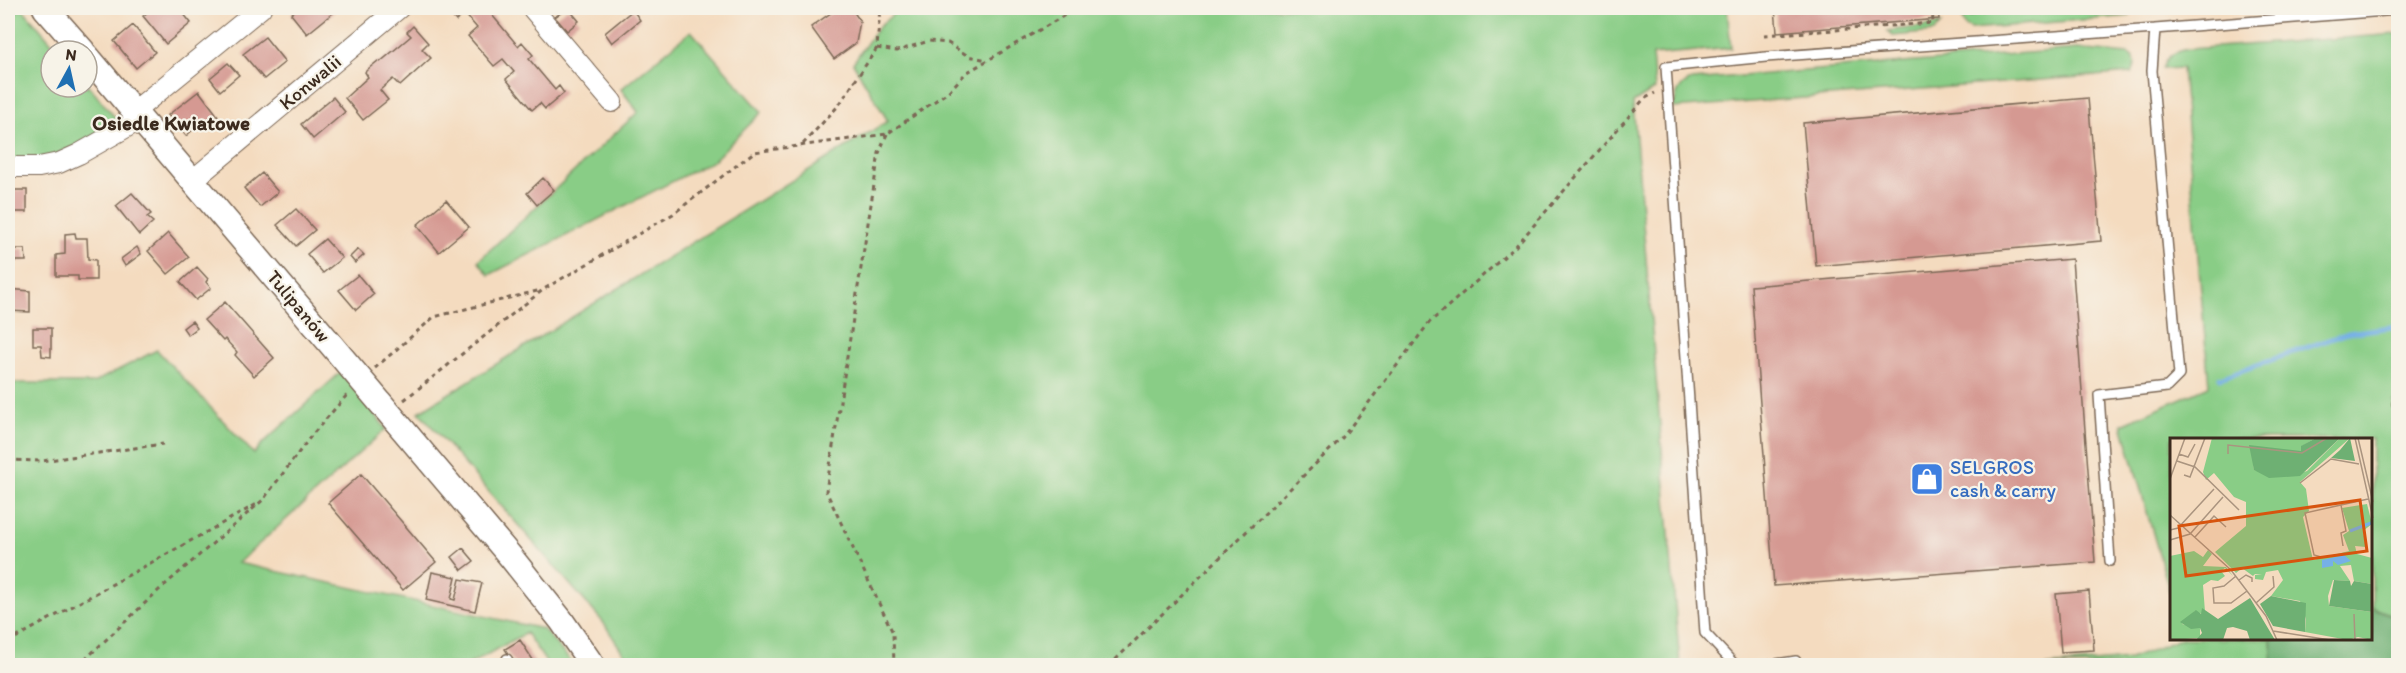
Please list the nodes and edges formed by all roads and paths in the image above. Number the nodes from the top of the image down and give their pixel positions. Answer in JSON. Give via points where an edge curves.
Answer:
{"nodes":[{"id":1,"x":45,"y":8,"type":"edge"},
{"id":2,"x":261,"y":8,"type":"edge"},
{"id":3,"x":399,"y":8,"type":"edge"},
{"id":4,"x":532,"y":8,"type":"edge"},
{"id":5,"x":880,"y":8,"type":"edge"},
{"id":6,"x":1077,"y":8,"type":"edge"},
{"id":7,"x":1932,"y":8,"type":"edge"},
{"id":8,"x":2017,"y":8,"type":"edge"},
{"id":9,"x":2167,"y":8,"type":"edge"},
{"id":10,"x":2200,"y":8,"type":"edge"},
{"id":11,"x":2398,"y":10,"type":"edge"},
{"id":12,"x":1933,"y":15,"type":"junction"},
{"id":13,"x":2155,"y":29,"type":"junction"},
{"id":14,"x":1764,"y":35,"type":"dead end"},
{"id":15,"x":72,"y":39,"type":"edge"},
{"id":16,"x":878,"y":48,"type":"junction"},
{"id":17,"x":989,"y":60,"type":"junction"},
{"id":18,"x":99,"y":70,"type":"edge"},
{"id":19,"x":1667,"y":86,"type":"junction"},
{"id":20,"x":612,"y":102,"type":"dead end"},
{"id":21,"x":137,"y":114,"type":"junction"},
{"id":22,"x":887,"y":134,"type":"junction"},
{"id":23,"x":802,"y":146,"type":"junction"},
{"id":24,"x":8,"y":167,"type":"edge"},
{"id":25,"x":193,"y":180,"type":"junction"},
{"id":26,"x":544,"y":289,"type":"junction"},
{"id":27,"x":361,"y":380,"type":"junction"},
{"id":28,"x":388,"y":412,"type":"junction"},
{"id":29,"x":163,"y":444,"type":"dead end"},
{"id":30,"x":8,"y":460,"type":"edge"},
{"id":31,"x":263,"y":500,"type":"junction"},
{"id":32,"x":2110,"y":561,"type":"dead end"},
{"id":33,"x":8,"y":642,"type":"edge"},
{"id":34,"x":1796,"y":661,"type":"dead end"},
{"id":35,"x":78,"y":666,"type":"edge"},
{"id":36,"x":593,"y":666,"type":"edge"},
{"id":37,"x":894,"y":666,"type":"edge"},
{"id":38,"x":1109,"y":666,"type":"edge"},
{"id":39,"x":1736,"y":666,"type":"edge"},
{"id":40,"x":1763,"y":666,"type":"edge"}],
"edges":[{"from":1,"to":15,"type":"street"},
{"from":2,"to":21,"type":"street","via":[[142,105]]},
{"from":3,"to":25,"type":"street","name":"Konwalii"},
{"from":4,"to":20,"type":"street"},
{"from":5,"to":16,"type":"path"},
{"from":6,"to":17,"type":"path"},
{"from":7,"to":12,"type":"path"},
{"from":8,"to":12,"type":"path"},
{"from":9,"to":10,"type":"path"},
{"from":11,"to":13,"type":"lane"},
{"from":12,"to":14,"type":"path","via":[[1933,23]]},
{"from":13,"to":19,"type":"lane","via":[[1666,67]]},
{"from":13,"to":32,"type":"lane","via":[[2152,71],[2179,375],[2167,387],[2098,395]]},
{"from":16,"to":17,"type":"path","via":[[897,51],[929,41],[948,43],[968,56]]},
{"from":16,"to":23,"type":"path","via":[[839,105]]},
{"from":17,"to":22,"type":"path"},
{"from":18,"to":21,"type":"street","name":"Tulipanów"},
{"from":19,"to":38,"type":"path","via":[[1644,99],[1514,248],[1429,323],[1342,438]]},
{"from":19,"to":39,"type":"lane","via":[[1706,633]]},
{"from":21,"to":24,"type":"street","via":[[132,124],[59,163]]},
{"from":21,"to":25,"type":"street","name":"Tulipanów"},
{"from":22,"to":23,"type":"path"},
{"from":22,"to":37,"type":"path","via":[[879,153],[826,491],[893,633]]},
{"from":23,"to":26,"type":"path","via":[[754,152],[673,214]]},
{"from":25,"to":27,"type":"street","name":"Tulipanów"},
{"from":26,"to":27,"type":"path","via":[[434,317]]},
{"from":26,"to":28,"type":"path"},
{"from":27,"to":28,"type":"street","name":"Tulipanów"},
{"from":27,"to":31,"type":"path","via":[[311,436]]},
{"from":28,"to":36,"type":"street","name":"Tulipanów","via":[[510,556]]},
{"from":29,"to":30,"type":"path","via":[[42,461]]},
{"from":31,"to":33,"type":"path"},
{"from":31,"to":35,"type":"path"},
{"from":34,"to":40,"type":"lane"}]}
